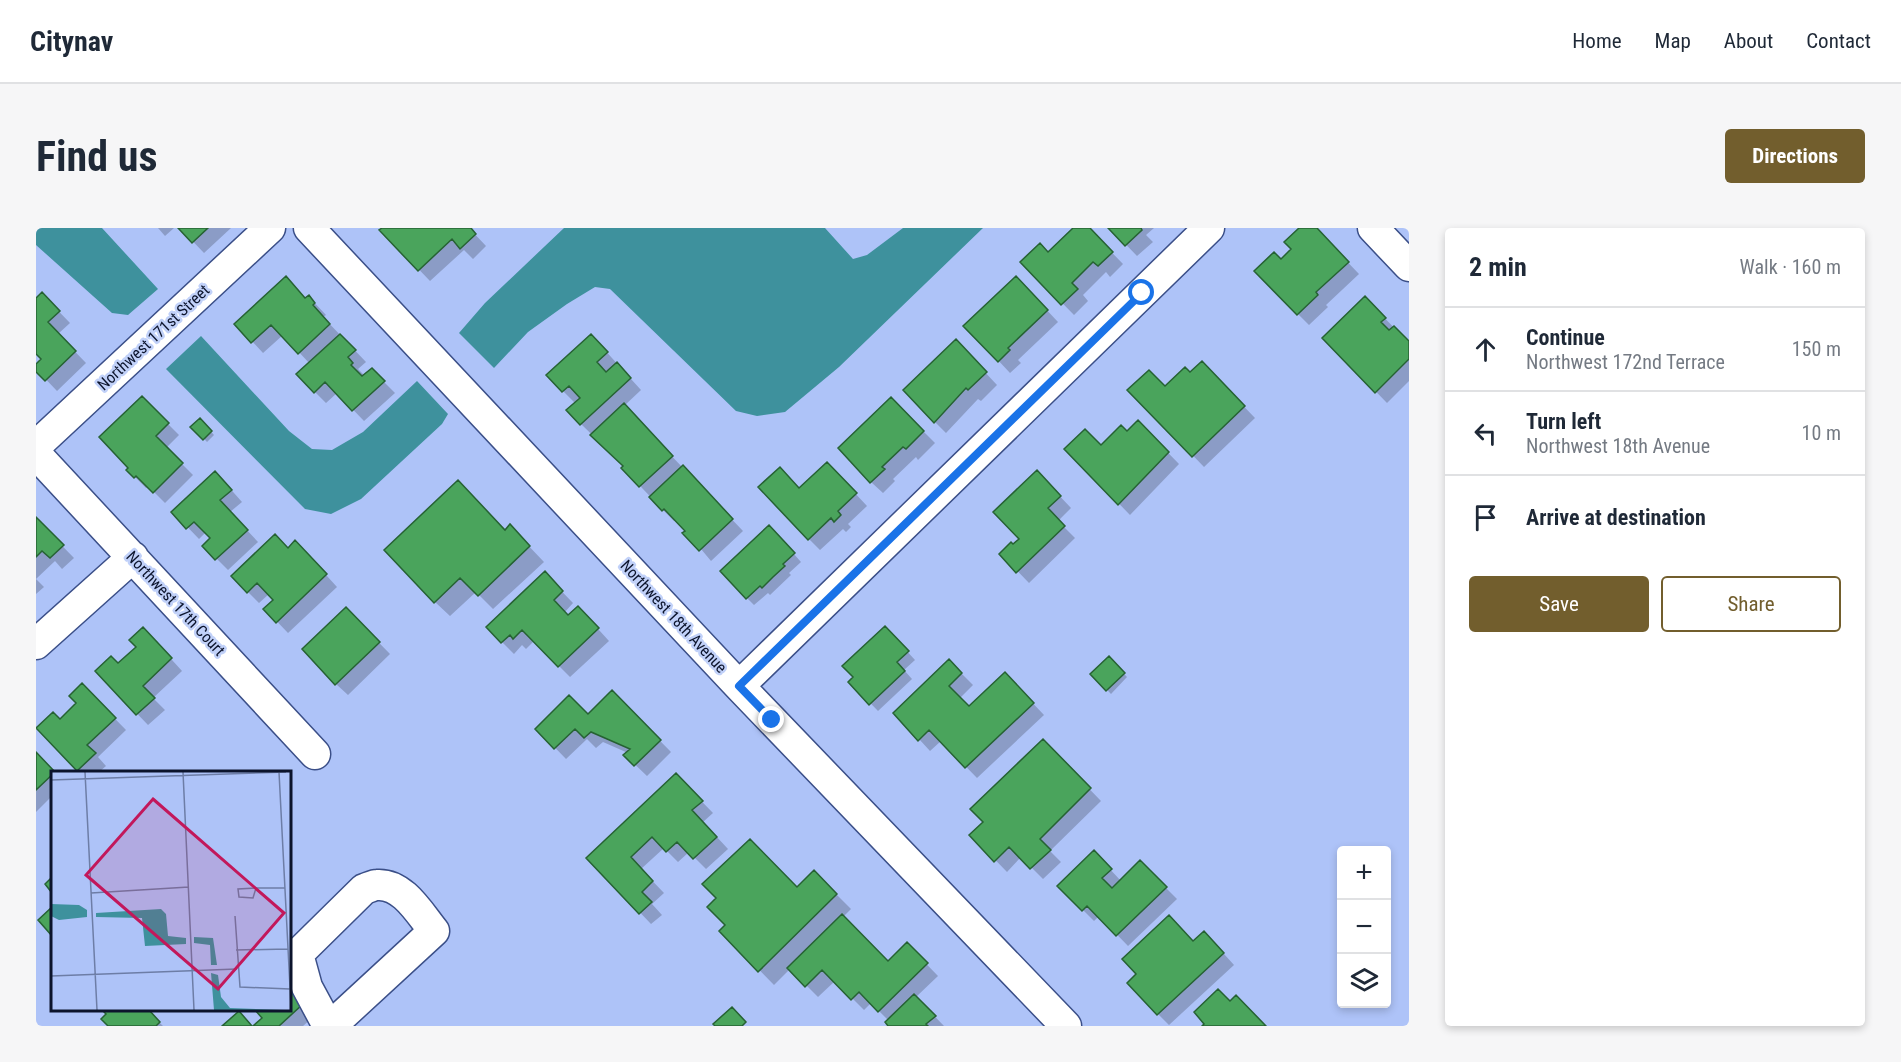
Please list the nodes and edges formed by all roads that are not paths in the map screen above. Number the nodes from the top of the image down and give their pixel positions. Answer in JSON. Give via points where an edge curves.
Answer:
{"nodes":[{"id":1,"x":270,"y":228,"type":"edge"},
{"id":2,"x":309,"y":228,"type":"edge"},
{"id":3,"x":1209,"y":228,"type":"edge"},
{"id":4,"x":1373,"y":228,"type":"edge"},
{"id":5,"x":1409,"y":266,"type":"edge"},
{"id":6,"x":36,"y":446,"type":"edge"},
{"id":7,"x":36,"y":454,"type":"edge"},
{"id":8,"x":133,"y":557,"type":"junction"},
{"id":9,"x":36,"y":644,"type":"edge"},
{"id":10,"x":739,"y":686,"type":"junction"},
{"id":11,"x":315,"y":754,"type":"dead end"},
{"id":12,"x":330,"y":1026,"type":"edge"},
{"id":13,"x":1066,"y":1026,"type":"edge"}],
"edges":[{"from":1,"to":6,"type":"street","name":"Northwest 171st Street"},
{"from":2,"to":10,"type":"street","name":"Northwest 18th Avenue"},
{"from":3,"to":10,"type":"street"},
{"from":4,"to":5,"type":"street"},
{"from":7,"to":8,"type":"street","name":"Northwest 17th Court"},
{"from":8,"to":9,"type":"street"},
{"from":8,"to":11,"type":"street","name":"Northwest 17th Court"},
{"from":10,"to":13,"type":"street","name":"Northwest 18th Avenue"},
{"from":12,"to":12,"type":"street","via":[[434,931],[405,896],[390,887],[364,889],[298,954],[307,987]]}]}
